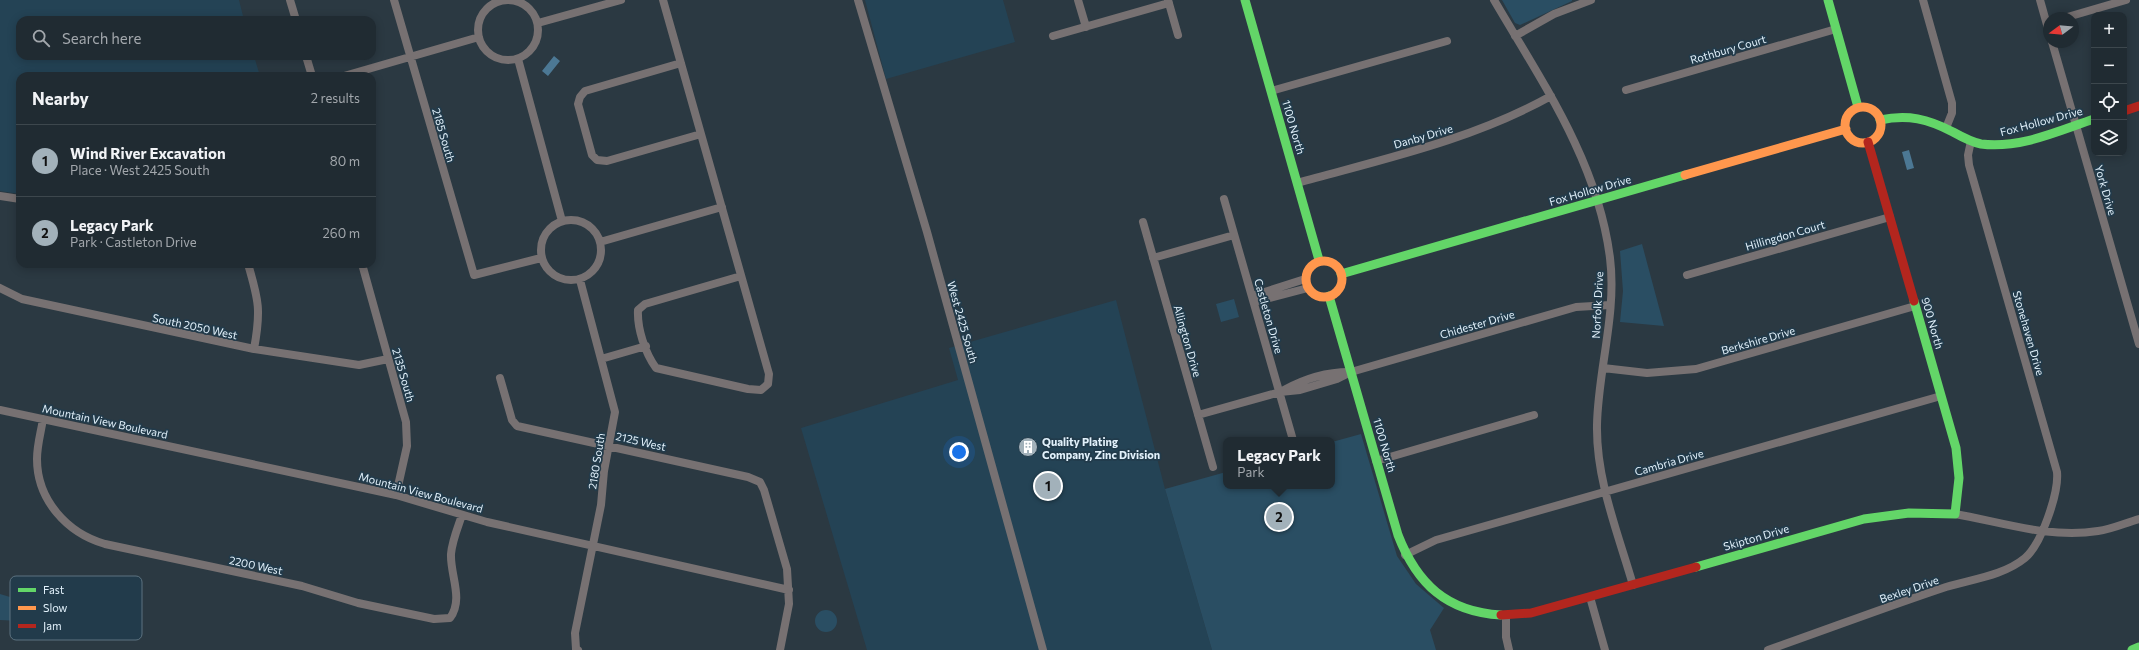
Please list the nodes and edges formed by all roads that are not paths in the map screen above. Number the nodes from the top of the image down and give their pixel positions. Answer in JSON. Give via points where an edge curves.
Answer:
{"nodes":[{"id":1,"x":290,"y":0,"type":"edge"},
{"id":2,"x":394,"y":0,"type":"edge"},
{"id":3,"x":501,"y":0,"type":"edge"},
{"id":4,"x":621,"y":0,"type":"edge"},
{"id":5,"x":663,"y":0,"type":"edge"},
{"id":6,"x":858,"y":0,"type":"edge"},
{"id":7,"x":1078,"y":0,"type":"edge"},
{"id":8,"x":1245,"y":0,"type":"edge"},
{"id":9,"x":1494,"y":0,"type":"edge"},
{"id":10,"x":1591,"y":0,"type":"edge"},
{"id":11,"x":1828,"y":0,"type":"edge"},
{"id":12,"x":1922,"y":0,"type":"edge"},
{"id":13,"x":2040,"y":0,"type":"edge"},
{"id":14,"x":2126,"y":0,"type":"edge"},
{"id":15,"x":1168,"y":1,"type":"edge"},
{"id":16,"x":2044,"y":12,"type":"edge"},
{"id":17,"x":2079,"y":14,"type":"edge"},
{"id":18,"x":295,"y":16,"type":"edge"},
{"id":19,"x":538,"y":23,"type":"junction"},
{"id":20,"x":1086,"y":26,"type":"junction"},
{"id":21,"x":1836,"y":29,"type":"junction"},
{"id":22,"x":1178,"y":35,"type":"dead end"},
{"id":23,"x":1053,"y":36,"type":"dead end"},
{"id":24,"x":1515,"y":36,"type":"junction"},
{"id":25,"x":479,"y":37,"type":"junction"},
{"id":26,"x":1447,"y":41,"type":"dead end"},
{"id":27,"x":2054,"y":48,"type":"edge"},
{"id":28,"x":410,"y":56,"type":"junction"},
{"id":29,"x":518,"y":59,"type":"junction"},
{"id":30,"x":307,"y":60,"type":"edge"},
{"id":31,"x":681,"y":63,"type":"junction"},
{"id":32,"x":311,"y":72,"type":"edge"},
{"id":33,"x":357,"y":72,"type":"edge"},
{"id":34,"x":1626,"y":90,"type":"dead end"},
{"id":35,"x":1271,"y":91,"type":"junction"},
{"id":36,"x":1551,"y":96,"type":"junction"},
{"id":37,"x":2139,"y":106,"type":"edge"},
{"id":38,"x":1858,"y":107,"type":"junction"},
{"id":39,"x":2127,"y":110,"type":"edge"},
{"id":40,"x":1880,"y":120,"type":"junction"},
{"id":41,"x":2091,"y":120,"type":"edge"},
{"id":42,"x":2076,"y":124,"type":"junction"},
{"id":43,"x":1946,"y":128,"type":"junction"},
{"id":44,"x":1846,"y":129,"type":"junction"},
{"id":45,"x":702,"y":134,"type":"junction"},
{"id":46,"x":1971,"y":141,"type":"junction"},
{"id":47,"x":1868,"y":142,"type":"junction"},
{"id":48,"x":1297,"y":183,"type":"junction"},
{"id":49,"x":0,"y":196,"type":"edge"},
{"id":50,"x":16,"y":198,"type":"edge"},
{"id":51,"x":1224,"y":198,"type":"dead end"},
{"id":52,"x":1597,"y":201,"type":"junction"},
{"id":53,"x":722,"y":207,"type":"junction"},
{"id":54,"x":1890,"y":217,"type":"junction"},
{"id":55,"x":562,"y":221,"type":"junction"},
{"id":56,"x":1142,"y":222,"type":"dead end"},
{"id":57,"x":1234,"y":235,"type":"junction"},
{"id":58,"x":600,"y":242,"type":"junction"},
{"id":59,"x":541,"y":258,"type":"junction"},
{"id":60,"x":1153,"y":258,"type":"junction"},
{"id":61,"x":1319,"y":260,"type":"junction"},
{"id":62,"x":249,"y":268,"type":"edge"},
{"id":63,"x":363,"y":268,"type":"edge"},
{"id":64,"x":1341,"y":274,"type":"junction"},
{"id":65,"x":1687,"y":275,"type":"dead end"},
{"id":66,"x":741,"y":276,"type":"junction"},
{"id":67,"x":580,"y":280,"type":"junction"},
{"id":68,"x":1306,"y":284,"type":"junction"},
{"id":69,"x":0,"y":288,"type":"edge"},
{"id":70,"x":1329,"y":296,"type":"junction"},
{"id":71,"x":1253,"y":299,"type":"junction"},
{"id":72,"x":1610,"y":305,"type":"junction"},
{"id":73,"x":1915,"y":306,"type":"junction"},
{"id":74,"x":2135,"y":317,"type":"edge"},
{"id":75,"x":2139,"y":344,"type":"edge"},
{"id":76,"x":646,"y":346,"type":"junction"},
{"id":77,"x":254,"y":349,"type":"junction"},
{"id":78,"x":388,"y":359,"type":"junction"},
{"id":79,"x":601,"y":359,"type":"junction"},
{"id":80,"x":1603,"y":368,"type":"junction"},
{"id":81,"x":1351,"y":372,"type":"junction"},
{"id":82,"x":500,"y":378,"type":"dead end"},
{"id":83,"x":1280,"y":392,"type":"junction"},
{"id":84,"x":1941,"y":396,"type":"junction"},
{"id":85,"x":0,"y":410,"type":"edge"},
{"id":86,"x":1198,"y":415,"type":"junction"},
{"id":87,"x":1534,"y":415,"type":"dead end"},
{"id":88,"x":43,"y":419,"type":"junction"},
{"id":89,"x":1292,"y":437,"type":"edge"},
{"id":90,"x":610,"y":446,"type":"junction"},
{"id":91,"x":1376,"y":460,"type":"junction"},
{"id":92,"x":1213,"y":467,"type":"dead end"},
{"id":93,"x":1606,"y":492,"type":"junction"},
{"id":94,"x":396,"y":495,"type":"junction"},
{"id":95,"x":1955,"y":514,"type":"junction"},
{"id":96,"x":462,"y":515,"type":"junction"},
{"id":97,"x":2139,"y":519,"type":"edge"},
{"id":98,"x":2042,"y":530,"type":"junction"},
{"id":99,"x":594,"y":545,"type":"junction"},
{"id":100,"x":1405,"y":555,"type":"junction"},
{"id":101,"x":1633,"y":585,"type":"junction"},
{"id":102,"x":789,"y":590,"type":"junction"},
{"id":103,"x":1590,"y":597,"type":"junction"},
{"id":104,"x":1506,"y":617,"type":"junction"},
{"id":105,"x":2139,"y":647,"type":"edge"},
{"id":106,"x":577,"y":650,"type":"edge"},
{"id":107,"x":780,"y":650,"type":"edge"},
{"id":108,"x":1043,"y":650,"type":"edge"},
{"id":109,"x":1509,"y":650,"type":"edge"},
{"id":110,"x":1604,"y":650,"type":"edge"},
{"id":111,"x":1768,"y":650,"type":"edge"},
{"id":112,"x":2132,"y":650,"type":"edge"}],
"edges":[{"from":1,"to":18,"type":"street"},
{"from":2,"to":28,"type":"street","name":"2185 South"},
{"from":3,"to":19,"type":"street","via":[[513,0],[524,5],[533,13]]},
{"from":3,"to":25,"type":"street","via":[[483,14],[479,25]]},
{"from":4,"to":19,"type":"street"},
{"from":5,"to":31,"type":"street"},
{"from":6,"to":108,"type":"street","name":"West 2425 South","via":[[927,232]]},
{"from":7,"to":20,"type":"street"},
{"from":8,"to":35,"type":"main road","name":"1100 North"},
{"from":9,"to":24,"type":"street","name":"Norfolk Drive"},
{"from":10,"to":24,"type":"street","via":[[1554,14]]},
{"from":11,"to":21,"type":"main road"},
{"from":12,"to":43,"type":"street","via":[[1952,103],[1952,113]]},
{"from":13,"to":16,"type":"street"},
{"from":14,"to":17,"type":"street"},
{"from":15,"to":20,"type":"street"},
{"from":15,"to":22,"type":"street"},
{"from":19,"to":29,"type":"street","via":[[535,45]]},
{"from":20,"to":23,"type":"street"},
{"from":21,"to":34,"type":"street","name":"Rothbury Court"},
{"from":21,"to":38,"type":"main road"},
{"from":24,"to":36,"type":"street","name":"Norfolk Drive"},
{"from":25,"to":28,"type":"street"},
{"from":25,"to":29,"type":"street","via":[[489,54],[498,59]]},
{"from":26,"to":35,"type":"street"},
{"from":27,"to":42,"type":"street","name":"York Drive"},
{"from":28,"to":33,"type":"street"},
{"from":28,"to":59,"type":"street","name":"2185 South","via":[[474,275]]},
{"from":29,"to":55,"type":"street"},
{"from":30,"to":32,"type":"street"},
{"from":31,"to":45,"type":"street"},
{"from":31,"to":45,"type":"street","via":[[585,91],[578,104],[592,155],[597,160],[607,161]]},
{"from":35,"to":48,"type":"main road","name":"1100 North"},
{"from":36,"to":48,"type":"street","name":"Danby Drive","via":[[1513,116],[1468,134]]},
{"from":36,"to":52,"type":"street","name":"Norfolk Drive","via":[[1580,152]]},
{"from":37,"to":39,"type":"main road"},
{"from":38,"to":40,"type":"main road","via":[[1872,109]]},
{"from":38,"to":44,"type":"main road","via":[[1847,116]]},
{"from":40,"to":43,"type":"main road","name":"Fox Hollow Drive","via":[[1903,116],[1918,117]]},
{"from":40,"to":47,"type":"main road","via":[[1878,133]]},
{"from":41,"to":42,"type":"main road","name":"Fox Hollow Drive"},
{"from":42,"to":46,"type":"main road","name":"Fox Hollow Drive","via":[[2008,144],[1994,145]]},
{"from":42,"to":74,"type":"street","name":"York Drive"},
{"from":43,"to":46,"type":"main road","name":"Fox Hollow Drive"},
{"from":44,"to":47,"type":"main road","via":[[1854,140]]},
{"from":44,"to":52,"type":"main road","name":"Fox Hollow Drive"},
{"from":45,"to":53,"type":"street"},
{"from":46,"to":98,"type":"street","name":"Stonehaven Drive","via":[[1969,165],[2057,472],[2056,488]]},
{"from":47,"to":54,"type":"main road","name":"900 North"},
{"from":48,"to":61,"type":"main road","name":"1100 North"},
{"from":49,"to":50,"type":"street"},
{"from":51,"to":57,"type":"street","name":"Castleton Drive"},
{"from":52,"to":64,"type":"main road","name":"Fox Hollow Drive"},
{"from":52,"to":72,"type":"street","name":"Norfolk Drive","via":[[1610,259]]},
{"from":53,"to":58,"type":"street"},
{"from":53,"to":66,"type":"street"},
{"from":54,"to":65,"type":"street","name":"Hillingdon Court"},
{"from":54,"to":73,"type":"main road","name":"900 North"},
{"from":55,"to":58,"type":"street","via":[[574,220],[586,224],[595,232]]},
{"from":55,"to":59,"type":"street","via":[[552,226],[544,236],[540,247]]},
{"from":56,"to":60,"type":"street","name":"Allington Drive"},
{"from":57,"to":60,"type":"street"},
{"from":57,"to":71,"type":"street","name":"Castleton Drive"},
{"from":58,"to":67,"type":"street","via":[[601,254],[598,265]]},
{"from":59,"to":67,"type":"street","via":[[547,270],[556,277],[568,281]]},
{"from":60,"to":86,"type":"street","name":"Allington Drive"},
{"from":61,"to":64,"type":"main road","via":[[1333,263]]},
{"from":61,"to":68,"type":"main road","via":[[1308,269]]},
{"from":62,"to":77,"type":"street","via":[[259,308]]},
{"from":63,"to":78,"type":"street","name":"2135 South"},
{"from":64,"to":70,"type":"main road","via":[[1340,288]]},
{"from":66,"to":76,"type":"street","via":[[645,304],[638,310],[638,320]]},
{"from":66,"to":76,"type":"street","via":[[769,374],[768,384],[761,390],[656,368],[650,360]]},
{"from":67,"to":79,"type":"street","name":"2180 South"},
{"from":68,"to":70,"type":"main road","via":[[1317,296]]},
{"from":68,"to":71,"type":"street"},
{"from":69,"to":77,"type":"street","name":"South 2050 West","via":[[22,299]]},
{"from":70,"to":81,"type":"main road","name":"1100 North"},
{"from":71,"to":83,"type":"street","name":"Castleton Drive"},
{"from":72,"to":80,"type":"street","name":"Norfolk Drive"},
{"from":72,"to":81,"type":"street","name":"Chidester Drive","via":[[1576,307]]},
{"from":73,"to":80,"type":"street","name":"Berkshire Drive","via":[[1696,369],[1647,373]]},
{"from":73,"to":84,"type":"main road","name":"900 North"},
{"from":74,"to":75,"type":"street","name":"York Drive"},
{"from":76,"to":79,"type":"street"},
{"from":77,"to":78,"type":"street","name":"South 2050 West","via":[[359,366]]},
{"from":78,"to":94,"type":"street","name":"2135 South","via":[[407,430],[407,446]]},
{"from":79,"to":90,"type":"street","name":"2180 South","via":[[615,412]]},
{"from":80,"to":93,"type":"street","name":"Norfolk Drive","via":[[1597,440]]},
{"from":81,"to":83,"type":"street","name":"Chidester Drive","via":[[1322,384]]},
{"from":81,"to":91,"type":"main road","name":"1100 North"},
{"from":82,"to":90,"type":"street","name":"2125 West","via":[[512,420],[517,426]]},
{"from":83,"to":86,"type":"street","name":"Chidester Drive"},
{"from":83,"to":89,"type":"street","name":"Castleton Drive"},
{"from":84,"to":93,"type":"street","name":"Cambria Drive"},
{"from":84,"to":95,"type":"main road","name":"900 North","via":[[1957,458],[1959,478]]},
{"from":85,"to":88,"type":"street","name":"Mountain View Boulevard"},
{"from":86,"to":92,"type":"street","name":"Allington Drive"},
{"from":87,"to":91,"type":"street"},
{"from":88,"to":94,"type":"street","name":"Mountain View Boulevard"},
{"from":88,"to":96,"type":"street","name":"2200 West","via":[[38,469],[48,501],[62,520],[80,535],[105,544],[302,586],[426,618],[450,618],[456,607],[452,549]]},
{"from":90,"to":99,"type":"street","name":"2180 South"},
{"from":90,"to":102,"type":"street","name":"2125 West","via":[[748,477],[760,482],[787,569]]},
{"from":91,"to":100,"type":"main road","name":"1100 North"},
{"from":93,"to":100,"type":"street","name":"Cambria Drive","via":[[1436,540]]},
{"from":93,"to":101,"type":"street","name":"Norfolk Drive"},
{"from":94,"to":96,"type":"street","name":"Mountain View Boulevard"},
{"from":95,"to":98,"type":"street","name":"Skipton Drive"},
{"from":95,"to":101,"type":"main road","name":"Skipton Drive","via":[[1898,513],[1864,519]]},
{"from":96,"to":99,"type":"street","name":"Mountain View Boulevard"},
{"from":97,"to":98,"type":"street","name":"Skipton Drive","via":[[2099,531],[2072,533]]},
{"from":98,"to":111,"type":"street","name":"Bexley Drive","via":[[2036,546],[2029,555],[2006,570],[1948,587]]},
{"from":99,"to":102,"type":"street","name":"Mountain View Boulevard"},
{"from":99,"to":106,"type":"street","name":"2180 South","via":[[575,634]]},
{"from":100,"to":104,"type":"main road","name":"Skipton Drive","via":[[1420,578],[1444,599],[1477,613]]},
{"from":101,"to":103,"type":"main road","name":"Skipton Drive"},
{"from":102,"to":107,"type":"street","via":[[790,604]]},
{"from":103,"to":104,"type":"main road","name":"Skipton Drive","via":[[1539,612]]},
{"from":103,"to":110,"type":"street"},
{"from":104,"to":109,"type":"street"},
{"from":105,"to":112,"type":"main road"}]}
